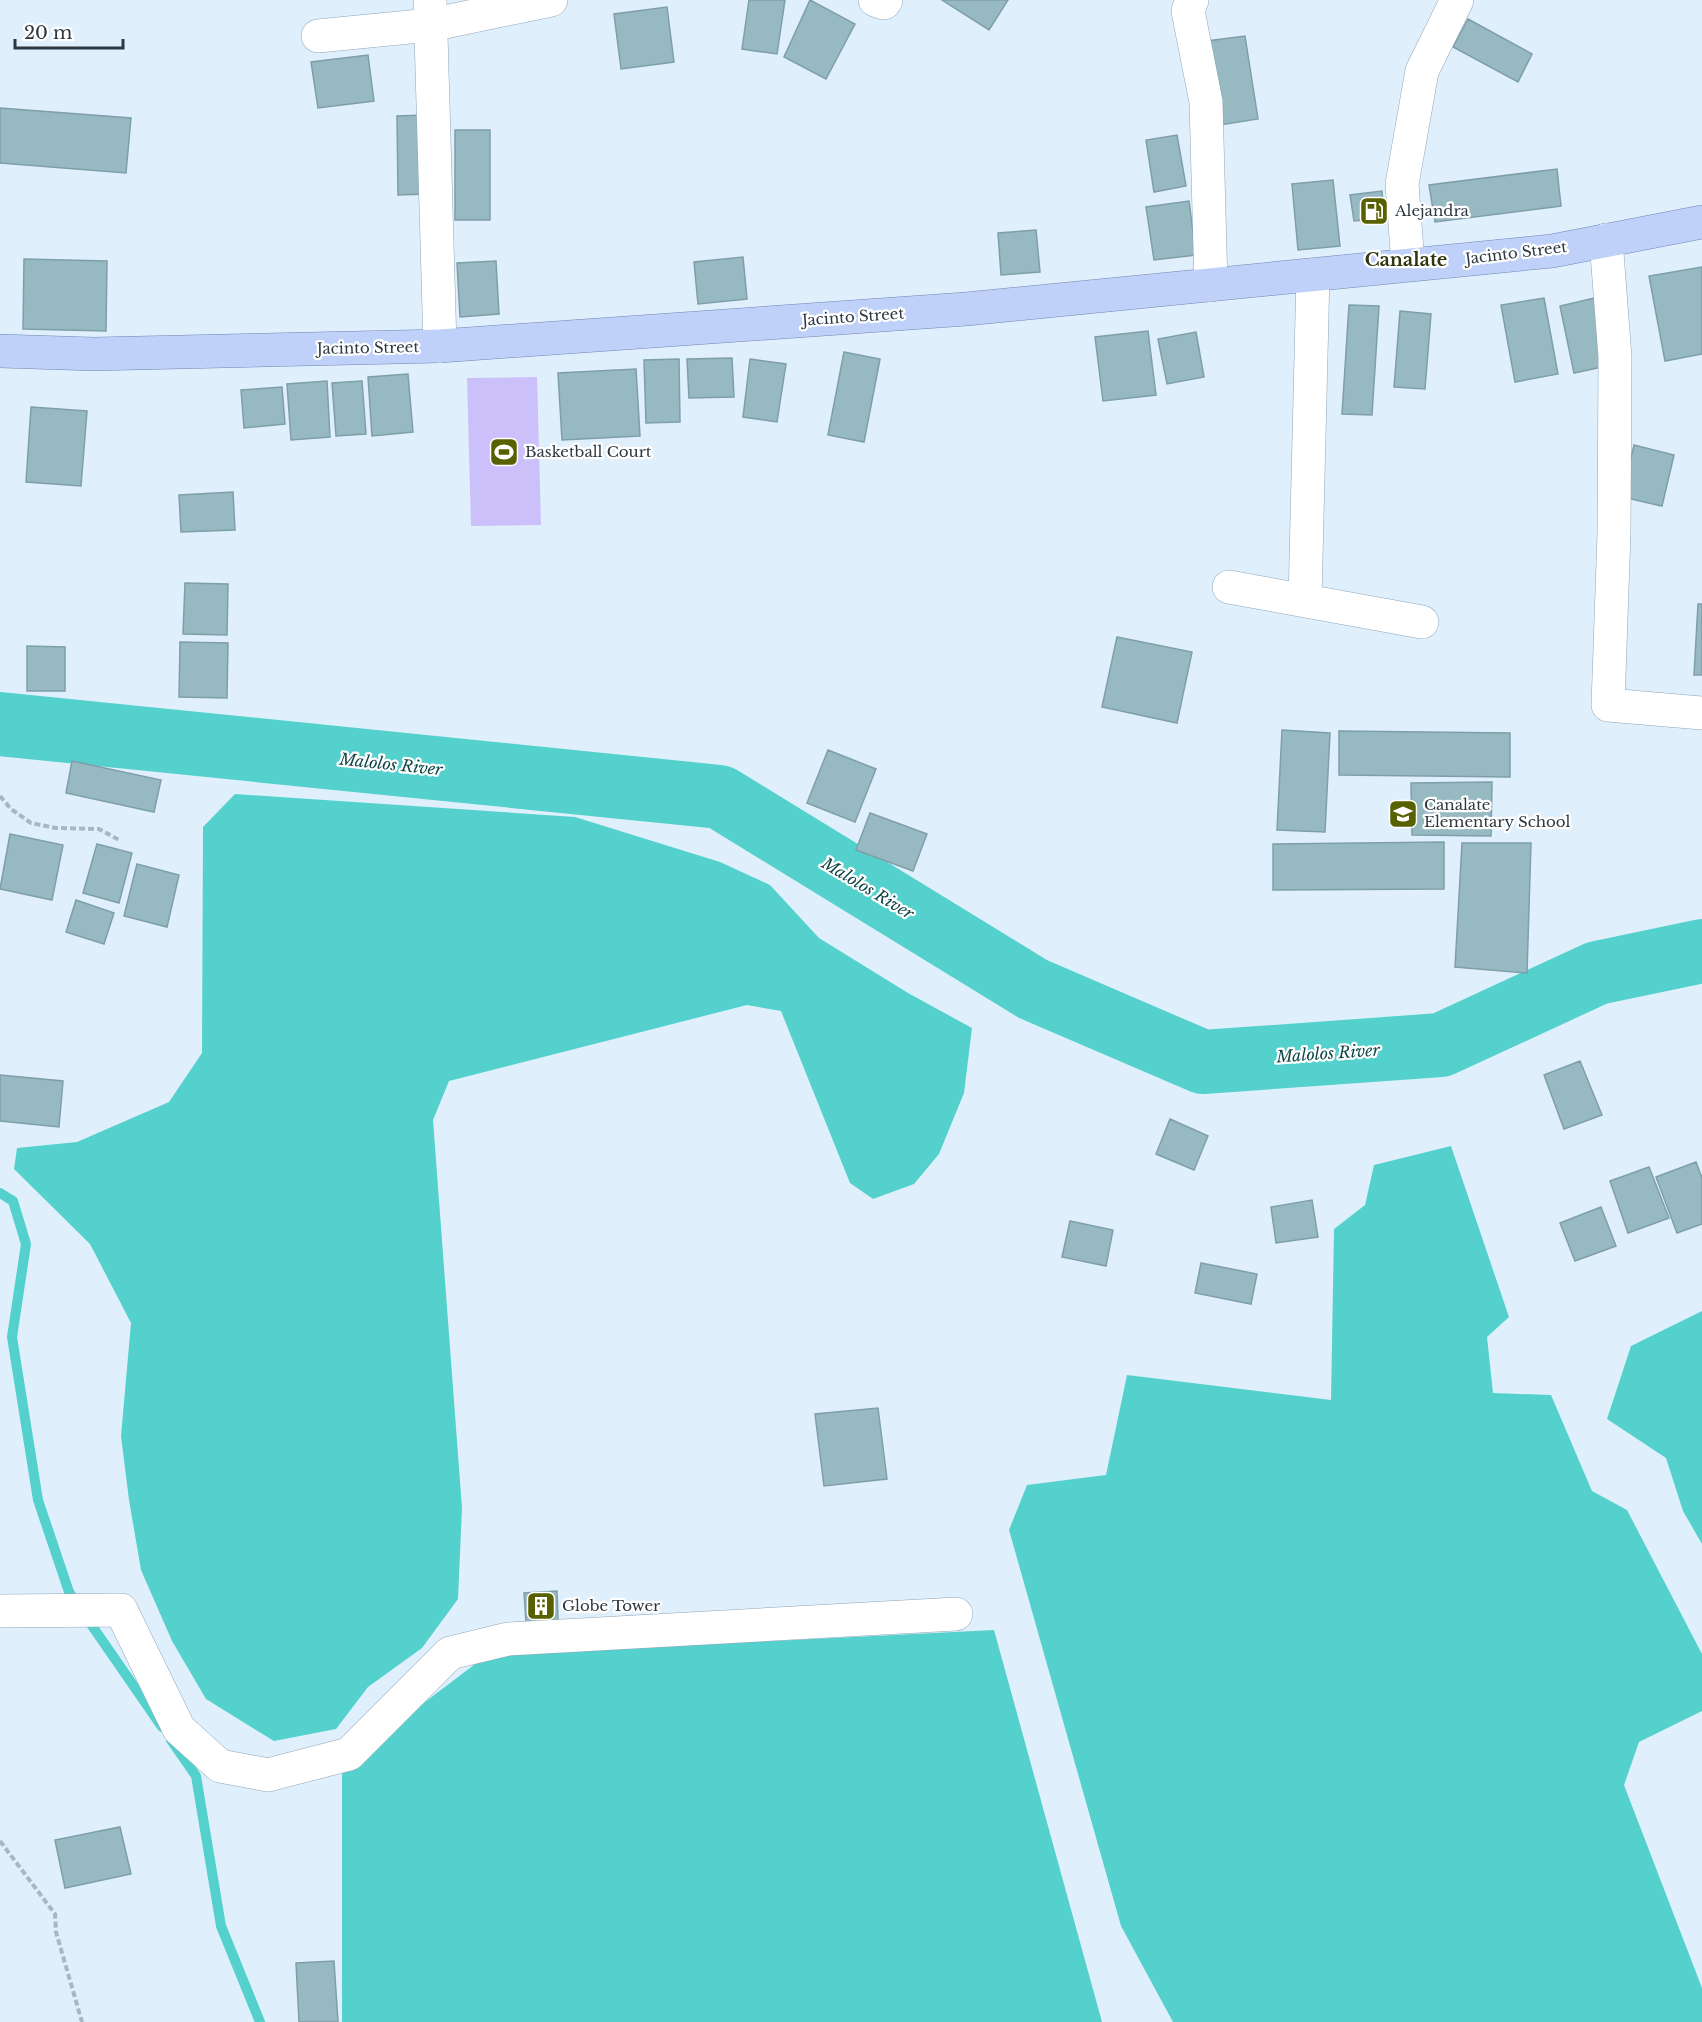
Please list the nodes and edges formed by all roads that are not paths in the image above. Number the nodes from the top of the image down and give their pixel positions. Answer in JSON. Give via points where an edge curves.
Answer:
{"nodes":[{"id":1,"x":551,"y":0,"type":"edge"},
{"id":2,"x":875,"y":0,"type":"edge"},
{"id":3,"x":886,"y":0,"type":"edge"},
{"id":4,"x":1192,"y":0,"type":"edge"},
{"id":5,"x":1457,"y":0,"type":"edge"},
{"id":6,"x":430,"y":13,"type":"edge"},
{"id":7,"x":318,"y":36,"type":"dead end"},
{"id":8,"x":1702,"y":222,"type":"edge"},
{"id":9,"x":1606,"y":240,"type":"junction"},
{"id":10,"x":1408,"y":264,"type":"junction"},
{"id":11,"x":1313,"y":275,"type":"junction"},
{"id":12,"x":1211,"y":285,"type":"junction"},
{"id":13,"x":440,"y":346,"type":"junction"},
{"id":14,"x":0,"y":351,"type":"edge"},
{"id":15,"x":1229,"y":587,"type":"dead end"},
{"id":16,"x":1305,"y":600,"type":"junction"},
{"id":17,"x":1422,"y":622,"type":"dead end"},
{"id":18,"x":1702,"y":713,"type":"edge"},
{"id":19,"x":0,"y":1611,"type":"edge"},
{"id":20,"x":956,"y":1614,"type":"dead end"}],
"edges":[{"from":1,"to":6,"type":"street"},
{"from":2,"to":3,"type":"street"},
{"from":4,"to":12,"type":"street","via":[[1188,11],[1206,102]]},
{"from":5,"to":10,"type":"street","via":[[1422,71],[1402,184]]},
{"from":6,"to":7,"type":"street"},
{"from":6,"to":13,"type":"street"},
{"from":8,"to":9,"type":"main road","name":"Jacinto Street"},
{"from":9,"to":10,"type":"main road","name":"Jacinto Street","via":[[1552,251]]},
{"from":9,"to":18,"type":"street","via":[[1615,357],[1608,705]]},
{"from":10,"to":11,"type":"main road","name":"Jacinto Street"},
{"from":11,"to":12,"type":"main road","name":"Jacinto Street"},
{"from":11,"to":16,"type":"street"},
{"from":12,"to":13,"type":"main road","name":"Jacinto Street","via":[[966,309]]},
{"from":13,"to":14,"type":"main road","name":"Jacinto Street","via":[[94,354]]},
{"from":15,"to":16,"type":"street"},
{"from":16,"to":17,"type":"street"},
{"from":19,"to":20,"type":"street","via":[[121,1610],[179,1729],[220,1766],[268,1775],[349,1754],[450,1653],[508,1639]]}]}
